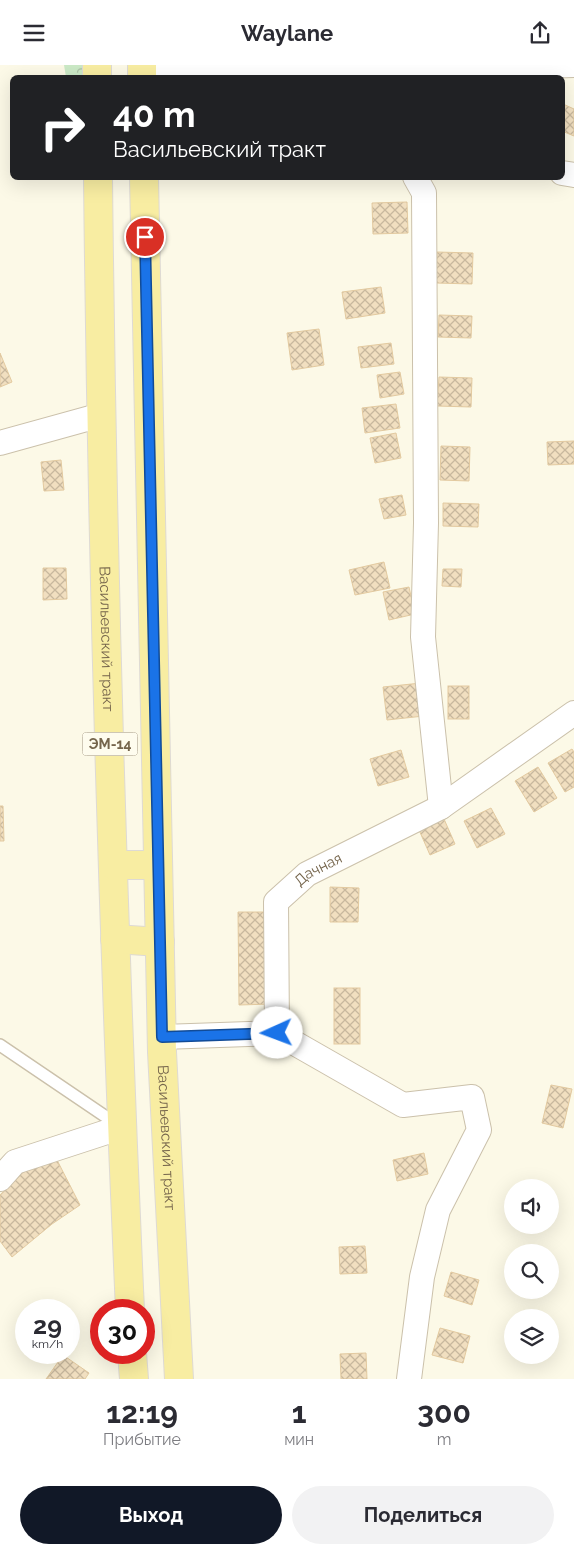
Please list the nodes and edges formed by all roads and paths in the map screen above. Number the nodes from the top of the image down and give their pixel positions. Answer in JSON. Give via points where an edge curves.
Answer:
{"nodes":[{"id":1,"x":574,"y":65,"type":"edge"},
{"id":2,"x":142,"y":71,"type":"edge"},
{"id":3,"x":341,"y":74,"type":"edge"},
{"id":4,"x":377,"y":74,"type":"edge"},
{"id":5,"x":98,"y":180,"type":"edge"},
{"id":6,"x":144,"y":180,"type":"edge"},
{"id":7,"x":417,"y":180,"type":"edge"},
{"id":8,"x":101,"y":415,"type":"junction"},
{"id":9,"x":0,"y":443,"type":"edge"},
{"id":10,"x":574,"y":713,"type":"edge"},
{"id":11,"x":441,"y":807,"type":"junction"},
{"id":12,"x":113,"y":865,"type":"junction"},
{"id":13,"x":158,"y":865,"type":"junction"},
{"id":14,"x":115,"y":939,"type":"junction"},
{"id":15,"x":160,"y":942,"type":"junction"},
{"id":16,"x":277,"y":1033,"type":"junction"},
{"id":17,"x":162,"y":1037,"type":"junction"},
{"id":18,"x":0,"y":1045,"type":"edge"},
{"id":19,"x":122,"y":1127,"type":"junction"},
{"id":20,"x":0,"y":1179,"type":"edge"},
{"id":21,"x":130,"y":1299,"type":"edge"},
{"id":22,"x":180,"y":1379,"type":"edge"},
{"id":23,"x":409,"y":1379,"type":"edge"}],
"edges":[{"from":1,"to":4,"type":"street"},
{"from":2,"to":3,"type":"street"},
{"from":3,"to":4,"type":"street"},
{"from":5,"to":8,"type":"main road","name":"Васильевский тракт","number":"ЭМ-14"},
{"from":6,"to":13,"type":"main road","name":"Васильевский тракт","number":"ЭМ-14"},
{"from":7,"to":11,"type":"street","via":[[424,193],[426,523],[423,637]]},
{"from":8,"to":9,"type":"street"},
{"from":8,"to":12,"type":"main road","name":"Васильевский тракт","number":"ЭМ-14"},
{"from":10,"to":11,"type":"street","name":"Дачная"},
{"from":11,"to":16,"type":"street","name":"Дачная","via":[[307,874],[276,901]]},
{"from":12,"to":13,"type":"main road"},
{"from":12,"to":14,"type":"main road","name":"Васильевский тракт","number":"ЭМ-14"},
{"from":13,"to":15,"type":"main road","name":"Васильевский тракт","number":"ЭМ-14"},
{"from":14,"to":15,"type":"main road"},
{"from":14,"to":19,"type":"main road","name":"Васильевский тракт","number":"ЭМ-14"},
{"from":15,"to":17,"type":"main road","name":"Васильевский тракт","number":"ЭМ-14"},
{"from":16,"to":17,"type":"street"},
{"from":16,"to":23,"type":"street","via":[[403,1105],[472,1097],[478,1130],[438,1210],[422,1277]]},
{"from":17,"to":22,"type":"main road","name":"Васильевский тракт","number":"ЭМ-14"},
{"from":18,"to":19,"type":"lane"},
{"from":19,"to":20,"type":"street","via":[[15,1162]]},
{"from":19,"to":21,"type":"main road","name":"Васильевский тракт","number":"ЭМ-14"}]}
